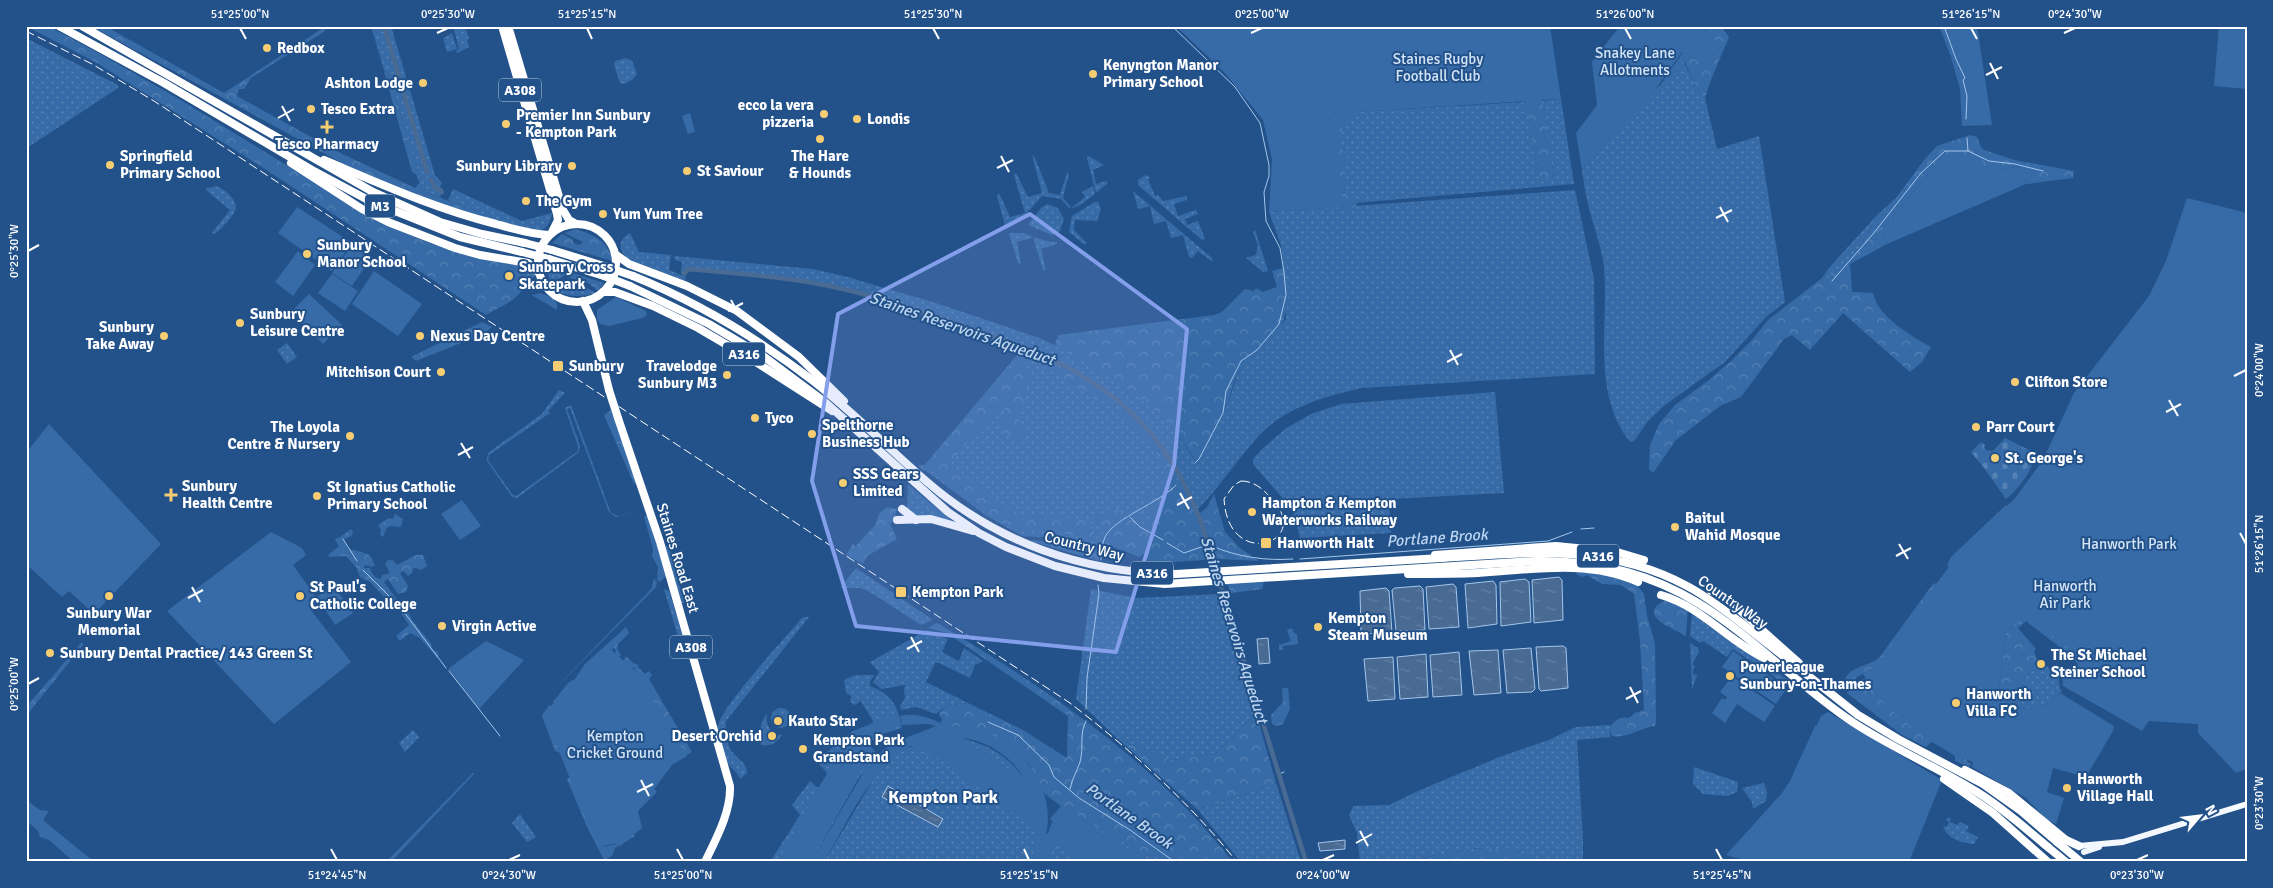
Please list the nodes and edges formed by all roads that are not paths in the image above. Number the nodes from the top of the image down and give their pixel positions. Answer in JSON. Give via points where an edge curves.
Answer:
{"nodes":[{"id":1,"x":60,"y":26,"type":"edge"},
{"id":2,"x":82,"y":26,"type":"edge"},
{"id":3,"x":502,"y":26,"type":"edge"},
{"id":4,"x":508,"y":26,"type":"edge"},
{"id":5,"x":248,"y":132,"type":"junction"},
{"id":6,"x":537,"y":132,"type":"junction"},
{"id":7,"x":303,"y":151,"type":"junction"},
{"id":8,"x":578,"y":225,"type":"junction"},
{"id":9,"x":550,"y":234,"type":"junction"},
{"id":10,"x":615,"y":254,"type":"junction"},
{"id":11,"x":538,"y":272,"type":"junction"},
{"id":12,"x":600,"y":295,"type":"junction"},
{"id":13,"x":583,"y":301,"type":"junction"},
{"id":14,"x":640,"y":302,"type":"junction"},
{"id":15,"x":647,"y":307,"type":"dead end"},
{"id":16,"x":592,"y":320,"type":"junction"},
{"id":17,"x":790,"y":364,"type":"joint"},
{"id":18,"x":776,"y":365,"type":"joint"},
{"id":19,"x":842,"y":417,"type":"junction"},
{"id":20,"x":868,"y":428,"type":"junction"},
{"id":21,"x":902,"y":509,"type":"dead end"},
{"id":22,"x":897,"y":520,"type":"dead end"},
{"id":23,"x":916,"y":520,"type":"junction"},
{"id":24,"x":980,"y":533,"type":"junction"},
{"id":25,"x":1416,"y":559,"type":"junction"},
{"id":26,"x":1644,"y":560,"type":"dead end"},
{"id":27,"x":1344,"y":573,"type":"junction"},
{"id":28,"x":1638,"y":582,"type":"dead end"},
{"id":29,"x":1711,"y":591,"type":"dead end"},
{"id":30,"x":1661,"y":595,"type":"dead end"},
{"id":31,"x":1773,"y":661,"type":"junction"},
{"id":32,"x":1821,"y":686,"type":"junction"},
{"id":33,"x":1920,"y":750,"type":"junction"},
{"id":34,"x":1900,"y":751,"type":"junction"},
{"id":35,"x":2247,"y":804,"type":"edge"},
{"id":36,"x":2081,"y":849,"type":"joint"},
{"id":37,"x":705,"y":862,"type":"edge"},
{"id":38,"x":2048,"y":862,"type":"edge"},
{"id":39,"x":2066,"y":862,"type":"edge"},
{"id":40,"x":2080,"y":862,"type":"edge"}],
"edges":[{"from":1,"to":5,"type":"highway","number":"M3"},
{"from":2,"to":7,"type":"highway","number":"M3"},
{"from":3,"to":6,"type":"highway","number":"A308"},
{"from":4,"to":6,"type":"highway","number":"A308"},
{"from":5,"to":11,"type":"highway","number":"M3","via":[[308,175],[388,222],[455,248],[528,263]]},
{"from":5,"to":18,"type":"highway","number":"M3","bridge":true,"via":[[350,191],[402,216],[460,237],[549,259],[630,286],[709,324]]},
{"from":6,"to":8,"type":"highway","number":"A308","via":[[563,210],[568,220]]},
{"from":6,"to":9,"type":"highway","number":"A308","via":[[558,220]]},
{"from":7,"to":9,"type":"highway","number":"M3","via":[[397,192],[479,220]]},
{"from":7,"to":17,"type":"highway","number":"M3","bridge":true,"via":[[401,206],[449,224],[552,250],[633,276],[714,314]]},
{"from":8,"to":9,"type":"highway","via":[[565,226]]},
{"from":8,"to":10,"type":"highway","via":[[600,232]]},
{"from":9,"to":11,"type":"highway","via":[[538,253]]},
{"from":10,"to":12,"type":"highway","via":[[617,266],[614,276]]},
{"from":10,"to":20,"type":"highway","number":"A316","via":[[629,264],[714,299],[764,329],[815,372]]},
{"from":11,"to":13,"type":"highway","via":[[554,295]]},
{"from":12,"to":13,"type":"highway"},
{"from":12,"to":14,"type":"highway","number":"A316","via":[[614,292]]},
{"from":12,"to":16,"type":"highway","name":"Staines Road East","number":"A308","via":[[593,305]]},
{"from":13,"to":16,"type":"highway","name":"Staines Road East","number":"A308"},
{"from":14,"to":15,"type":"highway"},
{"from":14,"to":19,"type":"highway","number":"A316","via":[[723,342]]},
{"from":16,"to":37,"type":"highway","name":"Staines Road East","number":"A308","bridge":true,"via":[[609,390],[660,542],[730,786],[725,814]]},
{"from":17,"to":20,"type":"highway","number":"A316"},
{"from":18,"to":19,"type":"highway","number":"A316"},
{"from":19,"to":24,"type":"highway","name":"Country Way","number":"A316","via":[[921,490]]},
{"from":20,"to":25,"type":"highway","name":"Country Way","number":"A316","via":[[927,482],[990,525],[1033,548],[1104,568],[1144,573],[1200,573]]},
{"from":21,"to":23,"type":"highway"},
{"from":22,"to":23,"type":"highway"},
{"from":23,"to":24,"type":"highway","via":[[931,519]]},
{"from":24,"to":27,"type":"highway","name":"Country Way","number":"A316","via":[[1026,556],[1092,576],[1165,584]]},
{"from":25,"to":26,"type":"highway","via":[[1481,550],[1571,546],[1617,552]]},
{"from":25,"to":32,"type":"highway","name":"Country Way","number":"A316","bridge":true,"via":[[1548,552],[1586,554],[1636,565],[1685,585],[1709,599]]},
{"from":27,"to":28,"type":"highway","via":[[1433,574],[1573,568],[1613,574]]},
{"from":27,"to":31,"type":"highway","name":"Country Way","number":"A316","via":[[1536,561],[1580,562],[1615,568],[1680,592],[1737,631]]},
{"from":29,"to":32,"type":"highway","via":[[1724,596]]},
{"from":30,"to":31,"type":"highway","via":[[1692,608],[1753,652]]},
{"from":31,"to":34,"type":"highway","name":"Country Way","number":"A316","via":[[1852,722]]},
{"from":32,"to":33,"type":"highway","name":"Country Way","number":"A316","via":[[1871,723]]},
{"from":33,"to":36,"type":"highway","via":[[1975,774],[2008,794]]},
{"from":33,"to":40,"type":"highway","name":"Country Way","number":"A316","bridge":true,"via":[[1982,784],[2021,811]]},
{"from":34,"to":38,"type":"highway","via":[[1993,812]]},
{"from":34,"to":39,"type":"highway","name":"Country Way","number":"A316","bridge":true,"via":[[2002,808]]},
{"from":35,"to":36,"type":"main road","via":[[2136,838]]}]}
